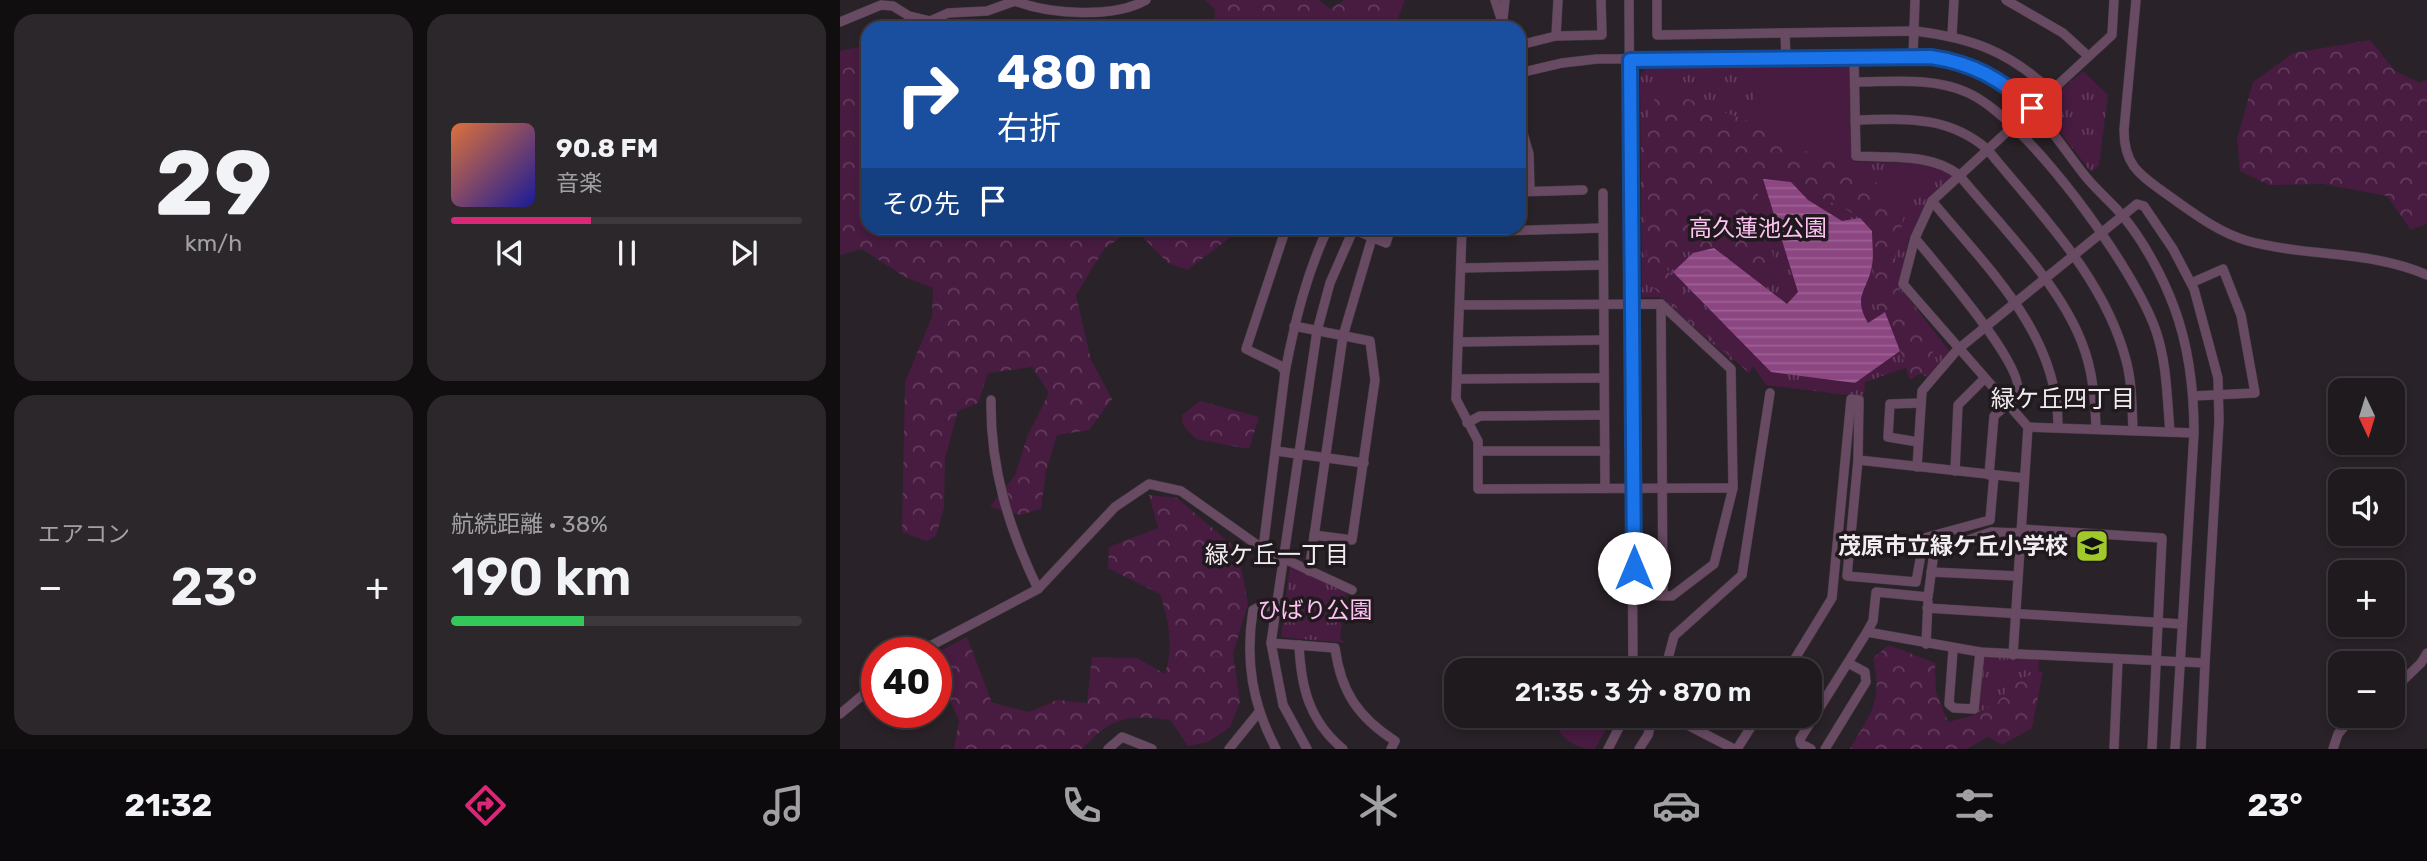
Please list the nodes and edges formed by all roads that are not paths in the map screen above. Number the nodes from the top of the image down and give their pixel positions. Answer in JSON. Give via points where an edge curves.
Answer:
{"nodes":[{"id":1,"x":1146,"y":0,"type":"edge"},
{"id":2,"x":1495,"y":0,"type":"edge"},
{"id":3,"x":1505,"y":0,"type":"edge"},
{"id":4,"x":1558,"y":0,"type":"edge"},
{"id":5,"x":1601,"y":0,"type":"edge"},
{"id":6,"x":1629,"y":0,"type":"edge"},
{"id":7,"x":1657,"y":0,"type":"edge"},
{"id":8,"x":1915,"y":0,"type":"edge"},
{"id":9,"x":1954,"y":0,"type":"edge"},
{"id":10,"x":2006,"y":0,"type":"edge"},
{"id":11,"x":2106,"y":0,"type":"edge"},
{"id":12,"x":2136,"y":0,"type":"edge"},
{"id":13,"x":1015,"y":1,"type":"edge"},
{"id":14,"x":2114,"y":4,"type":"edge"},
{"id":15,"x":1502,"y":21,"type":"edge"},
{"id":16,"x":1503,"y":21,"type":"edge"},
{"id":17,"x":840,"y":22,"type":"edge"},
{"id":18,"x":1914,"y":31,"type":"junction"},
{"id":19,"x":1785,"y":33,"type":"junction"},
{"id":20,"x":1556,"y":36,"type":"junction"},
{"id":21,"x":1952,"y":36,"type":"junction"},
{"id":22,"x":1526,"y":43,"type":"edge"},
{"id":23,"x":2088,"y":56,"type":"junction"},
{"id":24,"x":1854,"y":57,"type":"junction"},
{"id":25,"x":1913,"y":57,"type":"junction"},
{"id":26,"x":1786,"y":58,"type":"junction"},
{"id":27,"x":1630,"y":60,"type":"junction"},
{"id":28,"x":1526,"y":72,"type":"edge"},
{"id":29,"x":1855,"y":82,"type":"junction"},
{"id":30,"x":2051,"y":91,"type":"junction"},
{"id":31,"x":2032,"y":108,"type":"junction"},
{"id":32,"x":1855,"y":120,"type":"junction"},
{"id":33,"x":2013,"y":124,"type":"junction"},
{"id":34,"x":1526,"y":144,"type":"edge"},
{"id":35,"x":1987,"y":149,"type":"junction"},
{"id":36,"x":1959,"y":174,"type":"junction"},
{"id":37,"x":1583,"y":190,"type":"dead end"},
{"id":38,"x":1526,"y":191,"type":"edge"},
{"id":39,"x":1530,"y":191,"type":"junction"},
{"id":40,"x":1603,"y":193,"type":"dead end"},
{"id":41,"x":1932,"y":201,"type":"junction"},
{"id":42,"x":2123,"y":216,"type":"junction"},
{"id":43,"x":1603,"y":228,"type":"junction"},
{"id":44,"x":1526,"y":229,"type":"edge"},
{"id":45,"x":2102,"y":233,"type":"junction"},
{"id":46,"x":1284,"y":235,"type":"edge"},
{"id":47,"x":1325,"y":235,"type":"edge"},
{"id":48,"x":1349,"y":235,"type":"edge"},
{"id":49,"x":1366,"y":235,"type":"edge"},
{"id":50,"x":1389,"y":235,"type":"edge"},
{"id":51,"x":1462,"y":235,"type":"edge"},
{"id":52,"x":1372,"y":238,"type":"junction"},
{"id":53,"x":1915,"y":238,"type":"junction"},
{"id":54,"x":2074,"y":256,"type":"junction"},
{"id":55,"x":1603,"y":265,"type":"junction"},
{"id":56,"x":1461,"y":268,"type":"junction"},
{"id":57,"x":2427,"y":275,"type":"edge"},
{"id":58,"x":2044,"y":279,"type":"junction"},
{"id":59,"x":2191,"y":284,"type":"junction"},
{"id":60,"x":2015,"y":303,"type":"junction"},
{"id":61,"x":1633,"y":304,"type":"junction"},
{"id":62,"x":1661,"y":304,"type":"junction"},
{"id":63,"x":1460,"y":305,"type":"junction"},
{"id":64,"x":1604,"y":305,"type":"junction"},
{"id":65,"x":1294,"y":326,"type":"junction"},
{"id":66,"x":1986,"y":327,"type":"junction"},
{"id":67,"x":1317,"y":331,"type":"junction"},
{"id":68,"x":1343,"y":336,"type":"junction"},
{"id":69,"x":1603,"y":340,"type":"junction"},
{"id":70,"x":1459,"y":342,"type":"junction"},
{"id":71,"x":1957,"y":350,"type":"junction"},
{"id":72,"x":1285,"y":372,"type":"junction"},
{"id":73,"x":1604,"y":378,"type":"junction"},
{"id":74,"x":1458,"y":379,"type":"junction"},
{"id":75,"x":1984,"y":379,"type":"junction"},
{"id":76,"x":1770,"y":393,"type":"dead end"},
{"id":77,"x":2218,"y":395,"type":"junction"},
{"id":78,"x":2193,"y":396,"type":"junction"},
{"id":79,"x":991,"y":400,"type":"dead end"},
{"id":80,"x":1921,"y":403,"type":"junction"},
{"id":81,"x":2007,"y":404,"type":"junction"},
{"id":82,"x":1604,"y":415,"type":"junction"},
{"id":83,"x":1467,"y":423,"type":"junction"},
{"id":84,"x":2058,"y":426,"type":"junction"},
{"id":85,"x":2028,"y":427,"type":"junction"},
{"id":86,"x":2095,"y":428,"type":"junction"},
{"id":87,"x":2133,"y":430,"type":"junction"},
{"id":88,"x":2170,"y":432,"type":"junction"},
{"id":89,"x":2194,"y":433,"type":"junction"},
{"id":90,"x":1918,"y":442,"type":"junction"},
{"id":91,"x":1276,"y":451,"type":"junction"},
{"id":92,"x":1478,"y":451,"type":"junction"},
{"id":93,"x":1605,"y":451,"type":"junction"},
{"id":94,"x":1301,"y":454,"type":"junction"},
{"id":95,"x":1325,"y":457,"type":"junction"},
{"id":96,"x":1858,"y":460,"type":"junction"},
{"id":97,"x":1364,"y":463,"type":"junction"},
{"id":98,"x":1917,"y":467,"type":"junction"},
{"id":99,"x":1955,"y":471,"type":"junction"},
{"id":100,"x":1992,"y":475,"type":"junction"},
{"id":101,"x":2024,"y":478,"type":"junction"},
{"id":102,"x":1605,"y":488,"type":"junction"},
{"id":103,"x":1634,"y":488,"type":"junction"},
{"id":104,"x":1733,"y":488,"type":"junction"},
{"id":105,"x":1662,"y":489,"type":"junction"},
{"id":106,"x":2021,"y":531,"type":"junction"},
{"id":107,"x":1314,"y":535,"type":"junction"},
{"id":108,"x":1263,"y":549,"type":"junction"},
{"id":109,"x":1286,"y":559,"type":"junction"},
{"id":110,"x":1309,"y":571,"type":"junction"},
{"id":111,"x":1931,"y":572,"type":"junction"},
{"id":112,"x":2018,"y":576,"type":"junction"},
{"id":113,"x":1038,"y":589,"type":"junction"},
{"id":114,"x":1352,"y":590,"type":"dead end"},
{"id":115,"x":1634,"y":595,"type":"junction"},
{"id":116,"x":1663,"y":596,"type":"junction"},
{"id":117,"x":1928,"y":597,"type":"junction"},
{"id":118,"x":1277,"y":607,"type":"junction"},
{"id":119,"x":1927,"y":608,"type":"junction"},
{"id":120,"x":2016,"y":613,"type":"junction"},
{"id":121,"x":2158,"y":622,"type":"junction"},
{"id":122,"x":2182,"y":624,"type":"junction"},
{"id":123,"x":1867,"y":632,"type":"junction"},
{"id":124,"x":947,"y":637,"type":"edge"},
{"id":125,"x":1272,"y":643,"type":"junction"},
{"id":126,"x":1926,"y":644,"type":"junction"},
{"id":127,"x":1299,"y":645,"type":"junction"},
{"id":128,"x":1953,"y":649,"type":"junction"},
{"id":129,"x":1979,"y":652,"type":"junction"},
{"id":130,"x":2427,"y":653,"type":"edge"},
{"id":131,"x":2013,"y":655,"type":"junction"},
{"id":132,"x":1633,"y":658,"type":"edge"},
{"id":133,"x":1668,"y":658,"type":"edge"},
{"id":134,"x":1795,"y":658,"type":"edge"},
{"id":135,"x":2118,"y":659,"type":"junction"},
{"id":136,"x":2157,"y":660,"type":"junction"},
{"id":137,"x":2179,"y":661,"type":"junction"},
{"id":138,"x":1848,"y":663,"type":"junction"},
{"id":139,"x":2205,"y":663,"type":"junction"},
{"id":140,"x":2405,"y":678,"type":"edge"},
{"id":141,"x":861,"y":696,"type":"edge"},
{"id":142,"x":1259,"y":712,"type":"junction"},
{"id":143,"x":840,"y":714,"type":"edge"},
{"id":144,"x":1619,"y":728,"type":"edge"},
{"id":145,"x":1650,"y":728,"type":"edge"},
{"id":146,"x":1694,"y":728,"type":"edge"},
{"id":147,"x":1750,"y":728,"type":"edge"},
{"id":148,"x":2343,"y":728,"type":"edge"},
{"id":149,"x":1108,"y":749,"type":"edge"},
{"id":150,"x":1152,"y":749,"type":"edge"},
{"id":151,"x":1230,"y":749,"type":"edge"},
{"id":152,"x":1276,"y":749,"type":"edge"},
{"id":153,"x":1307,"y":749,"type":"edge"},
{"id":154,"x":1343,"y":749,"type":"edge"},
{"id":155,"x":1391,"y":749,"type":"edge"},
{"id":156,"x":1608,"y":749,"type":"edge"},
{"id":157,"x":1639,"y":749,"type":"edge"},
{"id":158,"x":1736,"y":749,"type":"edge"},
{"id":159,"x":1811,"y":749,"type":"edge"},
{"id":160,"x":1825,"y":749,"type":"edge"},
{"id":161,"x":2114,"y":749,"type":"edge"},
{"id":162,"x":2152,"y":749,"type":"edge"},
{"id":163,"x":2175,"y":749,"type":"edge"},
{"id":164,"x":2201,"y":749,"type":"edge"},
{"id":165,"x":2333,"y":749,"type":"edge"}],
"edges":[{"from":1,"to":13,"type":"street","via":[[1128,7],[1058,12]]},
{"from":2,"to":15,"type":"street"},
{"from":3,"to":16,"type":"street"},
{"from":4,"to":20,"type":"street"},
{"from":5,"to":20,"type":"street","via":[[1602,35]]},
{"from":6,"to":27,"type":"street"},
{"from":7,"to":19,"type":"street","via":[[1657,35]]},
{"from":8,"to":18,"type":"street"},
{"from":9,"to":21,"type":"street"},
{"from":10,"to":23,"type":"street","via":[[2063,33]]},
{"from":11,"to":14,"type":"street"},
{"from":12,"to":57,"type":"street","via":[[2124,130],[2124,150],[2133,167],[2205,222],[2246,240],[2399,265]]},
{"from":13,"to":17,"type":"street","via":[[988,11],[948,13],[930,21],[881,5]]},
{"from":14,"to":23,"type":"street","via":[[2112,35]]},
{"from":18,"to":19,"type":"street"},
{"from":18,"to":21,"type":"street"},
{"from":18,"to":25,"type":"street"},
{"from":19,"to":26,"type":"street"},
{"from":20,"to":22,"type":"street"},
{"from":21,"to":30,"type":"street","via":[[1998,52]]},
{"from":23,"to":30,"type":"street"},
{"from":24,"to":25,"type":"street"},
{"from":24,"to":26,"type":"street"},
{"from":24,"to":29,"type":"street"},
{"from":25,"to":31,"type":"street","via":[[1969,65],[1998,80]]},
{"from":26,"to":27,"type":"street"},
{"from":27,"to":28,"type":"street","via":[[1574,62]]},
{"from":27,"to":61,"type":"street"},
{"from":29,"to":32,"type":"street"},
{"from":29,"to":33,"type":"street","via":[[1947,86],[1980,99]]},
{"from":30,"to":31,"type":"street"},
{"from":31,"to":33,"type":"street"},
{"from":31,"to":42,"type":"street","via":[[2099,194]]},
{"from":32,"to":35,"type":"street","via":[[1934,121],[1960,130]]},
{"from":32,"to":36,"type":"street","via":[[1856,156],[1939,162]]},
{"from":33,"to":35,"type":"street"},
{"from":33,"to":45,"type":"street"},
{"from":34,"to":39,"type":"street"},
{"from":35,"to":36,"type":"street"},
{"from":35,"to":54,"type":"street"},
{"from":36,"to":41,"type":"street"},
{"from":36,"to":58,"type":"street"},
{"from":37,"to":39,"type":"street"},
{"from":38,"to":39,"type":"street"},
{"from":40,"to":43,"type":"street"},
{"from":41,"to":53,"type":"street"},
{"from":41,"to":60,"type":"street"},
{"from":42,"to":45,"type":"street"},
{"from":42,"to":59,"type":"street","via":[[2137,204],[2144,206]]},
{"from":42,"to":78,"type":"street","via":[[2174,308]]},
{"from":43,"to":44,"type":"street"},
{"from":43,"to":55,"type":"street"},
{"from":45,"to":54,"type":"street"},
{"from":45,"to":88,"type":"street","via":[[2140,292],[2157,333]]},
{"from":46,"to":72,"type":"street","via":[[1246,349]]},
{"from":47,"to":65,"type":"street","via":[[1307,274]]},
{"from":48,"to":67,"type":"street"},
{"from":49,"to":52,"type":"street"},
{"from":50,"to":52,"type":"street","via":[[1386,243]]},
{"from":51,"to":56,"type":"street"},
{"from":52,"to":68,"type":"street"},
{"from":53,"to":66,"type":"street"},
{"from":53,"to":71,"type":"street","via":[[1903,284]]},
{"from":54,"to":58,"type":"street"},
{"from":54,"to":87,"type":"street","via":[[2099,292],[2119,338],[2127,362]]},
{"from":55,"to":56,"type":"street"},
{"from":55,"to":64,"type":"street"},
{"from":56,"to":63,"type":"street"},
{"from":58,"to":60,"type":"street"},
{"from":58,"to":86,"type":"street","via":[[2067,311],[2083,345],[2094,392]]},
{"from":59,"to":77,"type":"street","via":[[2218,378]]},
{"from":59,"to":77,"type":"street","via":[[2222,269],[2241,315],[2255,393]]},
{"from":60,"to":66,"type":"street"},
{"from":60,"to":84,"type":"street","via":[[2053,374]]},
{"from":61,"to":62,"type":"street"},
{"from":61,"to":64,"type":"street"},
{"from":61,"to":103,"type":"street"},
{"from":62,"to":104,"type":"street","via":[[1731,369]]},
{"from":62,"to":105,"type":"street"},
{"from":63,"to":64,"type":"street"},
{"from":63,"to":70,"type":"street"},
{"from":64,"to":69,"type":"street"},
{"from":65,"to":67,"type":"street"},
{"from":65,"to":72,"type":"street"},
{"from":66,"to":71,"type":"street"},
{"from":66,"to":81,"type":"street","via":[[2008,358],[2018,385],[2017,394]]},
{"from":67,"to":68,"type":"street"},
{"from":67,"to":94,"type":"street"},
{"from":68,"to":95,"type":"street"},
{"from":68,"to":97,"type":"street","via":[[1370,341],[1375,380]]},
{"from":69,"to":70,"type":"street"},
{"from":69,"to":73,"type":"street"},
{"from":70,"to":74,"type":"street"},
{"from":71,"to":75,"type":"street"},
{"from":71,"to":80,"type":"street","via":[[1922,391]]},
{"from":72,"to":91,"type":"street"},
{"from":73,"to":74,"type":"street"},
{"from":73,"to":82,"type":"street"},
{"from":74,"to":83,"type":"street","via":[[1457,399]]},
{"from":75,"to":81,"type":"street"},
{"from":75,"to":99,"type":"street","via":[[1958,405]]},
{"from":76,"to":133,"type":"street","via":[[1742,575],[1674,636]]},
{"from":77,"to":78,"type":"street"},
{"from":77,"to":139,"type":"street"},
{"from":78,"to":89,"type":"street"},
{"from":79,"to":113,"type":"street","via":[[1001,500]]},
{"from":80,"to":90,"type":"street"},
{"from":80,"to":90,"type":"street","via":[[1890,404],[1887,429],[1888,437]]},
{"from":81,"to":85,"type":"street"},
{"from":81,"to":100,"type":"street","via":[[1994,416]]},
{"from":82,"to":83,"type":"street","via":[[1480,416]]},
{"from":82,"to":93,"type":"street"},
{"from":83,"to":92,"type":"street","via":[[1478,441]]},
{"from":84,"to":85,"type":"street"},
{"from":84,"to":86,"type":"street"},
{"from":85,"to":101,"type":"street"},
{"from":86,"to":87,"type":"street"},
{"from":87,"to":88,"type":"street"},
{"from":88,"to":89,"type":"street"},
{"from":89,"to":122,"type":"street"},
{"from":90,"to":98,"type":"street"},
{"from":91,"to":94,"type":"street"},
{"from":91,"to":108,"type":"street"},
{"from":92,"to":93,"type":"street"},
{"from":92,"to":102,"type":"street","via":[[1478,489]]},
{"from":93,"to":102,"type":"street"},
{"from":94,"to":95,"type":"street"},
{"from":94,"to":109,"type":"street"},
{"from":95,"to":97,"type":"street"},
{"from":95,"to":107,"type":"street"},
{"from":96,"to":98,"type":"street"},
{"from":96,"to":100,"type":"street","via":[[1847,576],[1916,582],[1924,538],[1990,520]]},
{"from":96,"to":134,"type":"street","via":[[1859,400],[1851,398],[1832,598]]},
{"from":97,"to":107,"type":"street","via":[[1352,540]]},
{"from":98,"to":99,"type":"street"},
{"from":99,"to":100,"type":"street"},
{"from":100,"to":101,"type":"street"},
{"from":101,"to":106,"type":"street"},
{"from":102,"to":103,"type":"street"},
{"from":103,"to":105,"type":"street"},
{"from":103,"to":115,"type":"street"},
{"from":104,"to":105,"type":"street"},
{"from":104,"to":116,"type":"street","via":[[1714,564],[1672,596]]},
{"from":105,"to":116,"type":"street"},
{"from":106,"to":111,"type":"street","via":[[1991,532],[1934,552]]},
{"from":106,"to":112,"type":"street"},
{"from":106,"to":121,"type":"street","via":[[2162,538]]},
{"from":107,"to":110,"type":"street"},
{"from":108,"to":109,"type":"street"},
{"from":108,"to":113,"type":"street","via":[[1181,491],[1149,484],[1115,507]]},
{"from":109,"to":110,"type":"street"},
{"from":109,"to":118,"type":"street"},
{"from":110,"to":114,"type":"street"},
{"from":111,"to":112,"type":"street"},
{"from":111,"to":117,"type":"street"},
{"from":112,"to":120,"type":"street"},
{"from":113,"to":124,"type":"street"},
{"from":115,"to":116,"type":"street"},
{"from":115,"to":132,"type":"street"},
{"from":117,"to":119,"type":"street"},
{"from":117,"to":123,"type":"street","via":[[1876,592]]},
{"from":118,"to":125,"type":"street"},
{"from":118,"to":142,"type":"street","via":[[1261,606],[1252,619],[1248,659]]},
{"from":119,"to":120,"type":"street"},
{"from":119,"to":126,"type":"street"},
{"from":120,"to":121,"type":"street"},
{"from":120,"to":131,"type":"street"},
{"from":121,"to":122,"type":"street"},
{"from":121,"to":136,"type":"street"},
{"from":122,"to":137,"type":"street"},
{"from":123,"to":126,"type":"street"},
{"from":123,"to":138,"type":"street"},
{"from":125,"to":127,"type":"street"},
{"from":125,"to":153,"type":"street","via":[[1283,705]]},
{"from":126,"to":128,"type":"street"},
{"from":127,"to":154,"type":"street","via":[[1308,705]]},
{"from":127,"to":155,"type":"street","via":[[1335,648],[1339,676],[1350,698],[1376,729],[1395,741]]},
{"from":128,"to":129,"type":"street"},
{"from":128,"to":129,"type":"street","via":[[1949,704],[1954,708],[1975,709]]},
{"from":129,"to":131,"type":"street"},
{"from":130,"to":140,"type":"street"},
{"from":131,"to":135,"type":"street"},
{"from":135,"to":136,"type":"street"},
{"from":135,"to":161,"type":"street"},
{"from":136,"to":137,"type":"street"},
{"from":136,"to":162,"type":"street"},
{"from":137,"to":139,"type":"street"},
{"from":137,"to":163,"type":"street"},
{"from":138,"to":159,"type":"street","via":[[1800,739]]},
{"from":138,"to":160,"type":"street","via":[[1865,672],[1866,682]]},
{"from":139,"to":164,"type":"street"},
{"from":141,"to":143,"type":"street"},
{"from":142,"to":151,"type":"street"},
{"from":142,"to":152,"type":"street"},
{"from":144,"to":156,"type":"street"},
{"from":145,"to":157,"type":"street"},
{"from":146,"to":158,"type":"street"},
{"from":147,"to":158,"type":"street"},
{"from":148,"to":165,"type":"street"},
{"from":149,"to":150,"type":"street","via":[[1122,737]]}]}
